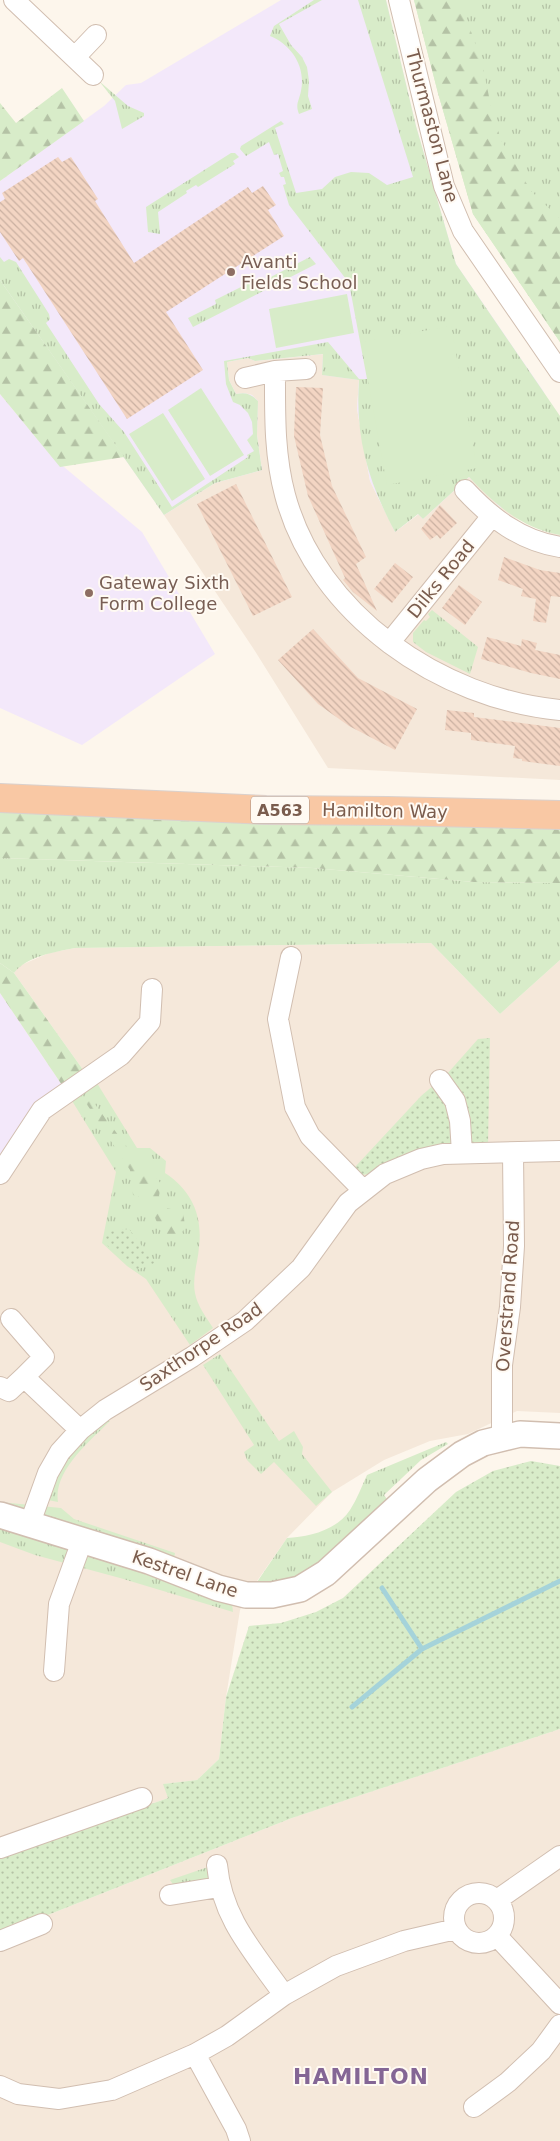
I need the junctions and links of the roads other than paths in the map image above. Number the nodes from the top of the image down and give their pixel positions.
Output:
1 (14, 0) edge
2 (399, 0) edge
3 (96, 35) dead end
4 (75, 58) junction
5 (93, 75) dead end
6 (306, 369) dead end
7 (275, 371) junction
8 (560, 372) edge
9 (245, 378) dead end
10 (465, 490) dead end
11 (492, 516) junction
12 (560, 547) edge
13 (390, 642) junction
14 (560, 710) edge
15 (0, 798) edge
16 (560, 815) edge
17 (291, 957) dead end
18 (152, 989) dead end
19 (440, 1080) dead end
20 (560, 1151) edge
21 (462, 1153) junction
22 (513, 1153) junction
23 (0, 1174) edge
24 (363, 1190) junction
25 (11, 1318) dead end
26 (24, 1377) junction
27 (0, 1387) edge
28 (80, 1430) junction
29 (560, 1436) edge
30 (502, 1439) junction
31 (0, 1515) edge
32 (30, 1523) junction
33 (82, 1541) junction
34 (54, 1671) dead end
35 (142, 1798) dead end
36 (0, 1848) edge
37 (560, 1856) edge
38 (218, 1865) dead end
39 (219, 1887) junction
40 (170, 1895) dead end
41 (498, 1900) junction
42 (42, 1924) dead end
43 (456, 1930) junction
44 (497, 1936) junction
45 (0, 1941) edge
46 (284, 1995) junction
47 (560, 2004) edge
48 (560, 2025) edge
49 (195, 2054) junction
50 (0, 2086) edge
51 (474, 2107) dead end
52 (240, 2141) edge

1 - 4 street
2 - 8 street, Thurmaston Lane
3 - 4 street
4 - 5 street
6 - 7 street
7 - 9 street
7 - 13 street
10 - 11 street
11 - 12 street
11 - 13 street, Dilks Road
13 - 14 street
15 - 16 highway, Hamilton Way / A563
17 - 24 street
18 - 23 street
19 - 21 street
20 - 22 street, Saxthorpe Road
21 - 22 street, Saxthorpe Road
21 - 24 street, Saxthorpe Road
22 - 30 street, Overstrand Road
24 - 28 street, Saxthorpe Road
25 - 26 street
26 - 27 street
26 - 28 street
28 - 32 street, Saxthorpe Road
29 - 30 street, Kestrel Lane
30 - 33 street, Kestrel Lane
31 - 32 street, Kestrel Lane
32 - 33 street, Kestrel Lane
33 - 34 street
35 - 36 street
37 - 41 street
38 - 39 street
39 - 40 street
39 - 46 street
41 - 43 street
41 - 44 street
42 - 45 street
43 - 44 street
43 - 46 street
44 - 47 street
46 - 49 street
48 - 51 street
49 - 50 street
49 - 52 street

